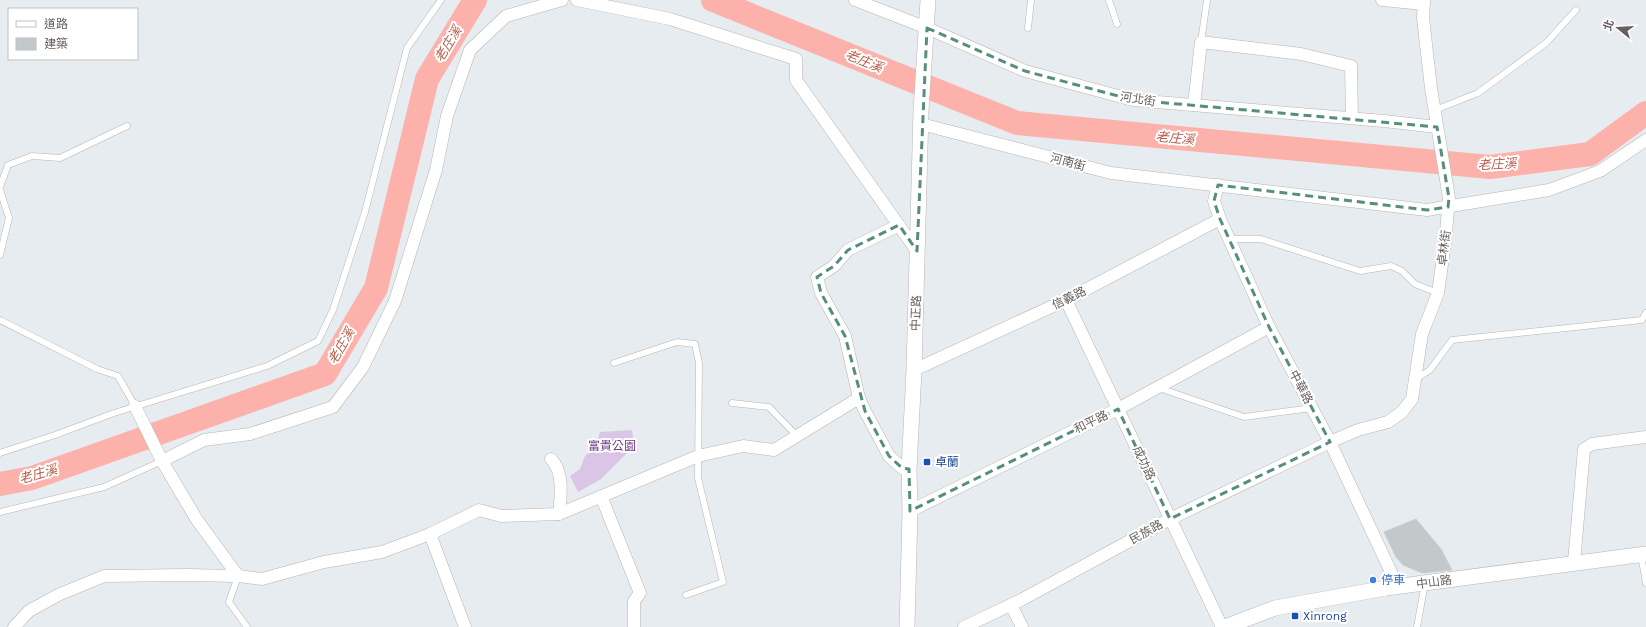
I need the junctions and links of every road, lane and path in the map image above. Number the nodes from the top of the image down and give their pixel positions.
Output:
1 (441, 0) edge
2 (562, 0) edge
3 (577, 0) edge
4 (855, 0) edge
5 (928, 0) edge
6 (1031, 0) edge
7 (1109, 0) edge
8 (1207, 0) edge
9 (1382, 0) edge
10 (1424, 2) edge
11 (1576, 10) dead end
12 (1117, 24) dead end
13 (927, 28) junction
14 (1028, 28) dead end
15 (1201, 42) junction
16 (1194, 106) junction
17 (1434, 110) junction
18 (921, 118) junction
19 (1352, 118) junction
20 (127, 126) dead end
21 (1437, 127) junction
22 (1646, 140) edge
23 (1218, 185) junction
24 (0, 187) edge
25 (0, 190) edge
26 (1448, 207) junction
27 (1220, 219) junction
28 (899, 225) junction
29 (1230, 239) junction
30 (917, 251) junction
31 (0, 255) edge
32 (1438, 293) junction
33 (1066, 300) junction
34 (1646, 313) edge
35 (0, 320) edge
36 (1269, 327) junction
37 (614, 363) dead end
38 (914, 370) junction
39 (1415, 381) junction
40 (1157, 387) junction
41 (859, 398) junction
42 (732, 403) dead end
43 (135, 406) junction
44 (1118, 408) junction
45 (1312, 408) junction
46 (796, 436) junction
47 (1646, 437) edge
48 (1330, 442) junction
49 (0, 453) edge
50 (698, 456) junction
51 (551, 459) dead end
52 (162, 461) junction
53 (909, 469) junction
54 (601, 496) junction
55 (910, 511) junction
56 (0, 512) edge
57 (559, 514) junction
58 (1170, 519) junction
59 (430, 534) junction
60 (1643, 554) edge
61 (1574, 563) junction
62 (238, 576) junction
63 (1426, 583) junction
64 (1646, 583) edge
65 (1398, 587) junction
66 (686, 595) dead end
67 (1010, 606) junction
68 (14, 627) edge
69 (247, 627) edge
70 (465, 627) edge
71 (634, 627) edge
72 (907, 627) edge
73 (964, 627) edge
74 (1022, 627) edge
75 (1224, 627) edge
76 (1417, 627) edge

1 - 43 lane
2 - 52 street
3 - 28 street
4 - 13 street, 河北街
5 - 13 street, 中正路
6 - 14 lane
7 - 12 lane
8 - 15 lane
9 - 10 street
10 - 17 street, 卓林街
11 - 17 lane
13 - 16 street, 河北街
13 - 18 street, 中正路
15 - 16 street
15 - 19 street
16 - 19 street, 河北街
17 - 21 street, 卓林街
18 - 23 street, 河南街
18 - 30 street, 中正路
19 - 21 street, 河北街
20 - 24 lane
21 - 26 street, 卓林街
22 - 26 street, 河南街
23 - 26 street, 河南街
23 - 27 street, 中華路
25 - 31 lane
26 - 32 street, 卓林街
27 - 29 street, 中華路
27 - 33 street, 信義路
28 - 30 street
28 - 41 street
29 - 32 lane
29 - 36 street, 中華路
30 - 38 street, 中正路
32 - 39 street, 卓林街
33 - 38 street, 信義路
33 - 44 street, 成功路
34 - 39 lane
35 - 43 lane
36 - 40 street, 和平路
36 - 45 street, 中華路
37 - 50 lane
38 - 53 street, 中正路
39 - 48 street, 卓林街
40 - 44 street, 和平路
40 - 45 lane
41 - 46 street
41 - 53 street
42 - 46 lane
43 - 49 lane
43 - 52 street
44 - 55 street, 和平路
44 - 58 street, 成功路
45 - 48 street, 中華路
46 - 50 street
47 - 61 street
48 - 58 street, 民族路
48 - 65 street, 中華路
50 - 54 street
50 - 66 lane
51 - 57 street
52 - 56 lane
52 - 62 street
53 - 55 street, 中正路
54 - 57 street
54 - 71 street
55 - 72 street, 中正路
57 - 59 street
58 - 67 street, 民族路
58 - 75 street, 成功路
59 - 62 street
59 - 70 street
60 - 61 street, 中山路
60 - 64 lane
61 - 63 street, 中山路
62 - 68 street
62 - 69 lane
63 - 65 street, 中山路
63 - 76 lane
65 - 75 street, 中山路
67 - 73 street, 民族路
67 - 74 street

